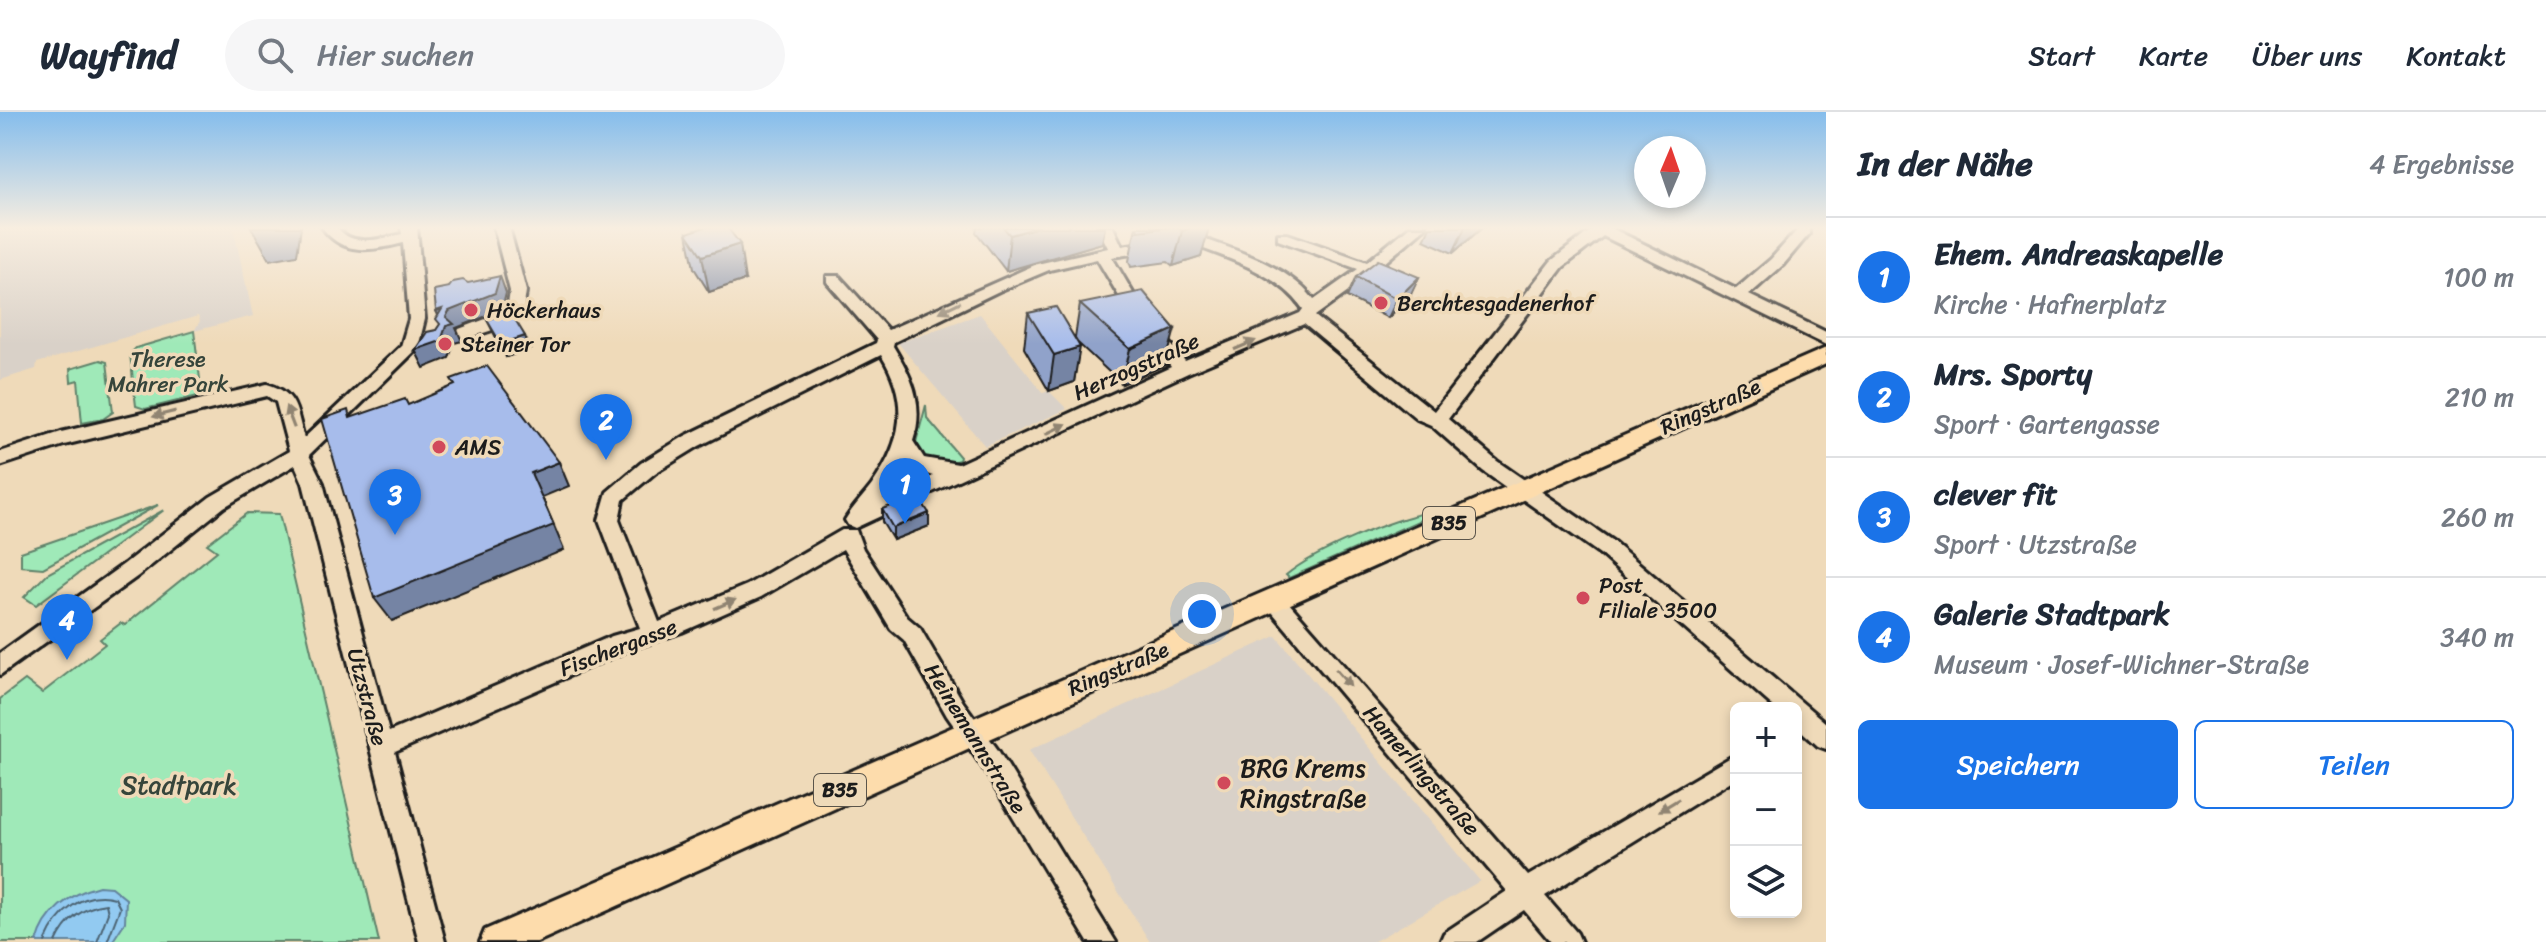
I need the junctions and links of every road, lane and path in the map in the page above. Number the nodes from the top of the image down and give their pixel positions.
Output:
1 (413, 266) edge
2 (511, 266) edge
3 (1051, 266) edge
4 (1114, 266) edge
5 (1250, 266) edge
6 (1363, 266) edge
7 (1372, 266) edge
8 (1556, 266) edge
9 (1675, 266) edge
10 (1773, 266) edge
11 (1369, 268) junction
12 (833, 279) dead end
13 (1738, 296) junction
14 (1309, 313) junction
15 (465, 333) dead end
16 (1826, 339) edge
17 (885, 342) junction
18 (1826, 355) edge
19 (1182, 369) junction
20 (1437, 420) junction
21 (904, 441) junction
22 (299, 454) junction
23 (0, 459) edge
24 (961, 471) junction
25 (1524, 489) junction
26 (852, 528) junction
27 (1283, 610) junction
28 (652, 632) junction
29 (0, 665) edge
30 (1803, 716) edge
31 (971, 732) junction
32 (1826, 738) edge
33 (381, 747) junction
34 (1730, 769) edge
35 (1527, 893) junction
36 (432, 942) edge
37 (497, 942) edge
38 (1103, 942) edge
39 (1453, 942) edge
40 (1568, 942) edge

1 - 22 street
2 - 15 street
3 -> 17 street
4 - 19 street
5 - 14 street
6 - 11 street
7 - 11 street, Herzogstraße
8 - 20 street
9 - 13 street
10 - 13 street
11 - 14 street, Herzogstraße
12 - 17 street
13 - 16 street
19 -> 14 street, Herzogstraße
14 - 20 street
17 - 21 street
17 - 28 street
18 - 25 main road, Ringstraße / B35
24 -> 19 street, Herzogstraße
20 - 25 street
21 - 24 street
21 - 26 street
22 -> 23 street, Utzstraße
22 - 29 street
22 - 33 street, Utzstraße
24 - 26 street, Herzogstraße
25 - 27 main road, Ringstraße / B35
25 - 30 street
28 -> 26 street, Fischergasse
26 - 31 street, Heinemannstraße
27 - 31 main road, Ringstraße / B35
27 -> 35 street, Hamerlingstraße
28 - 33 street, Fischergasse
30 - 32 street
31 - 37 main road, Ringstraße / B35
31 - 38 street, Heinemannstraße
33 - 36 street, Utzstraße
34 -> 35 street
35 - 39 street
35 - 40 street, Hamerlingstraße

